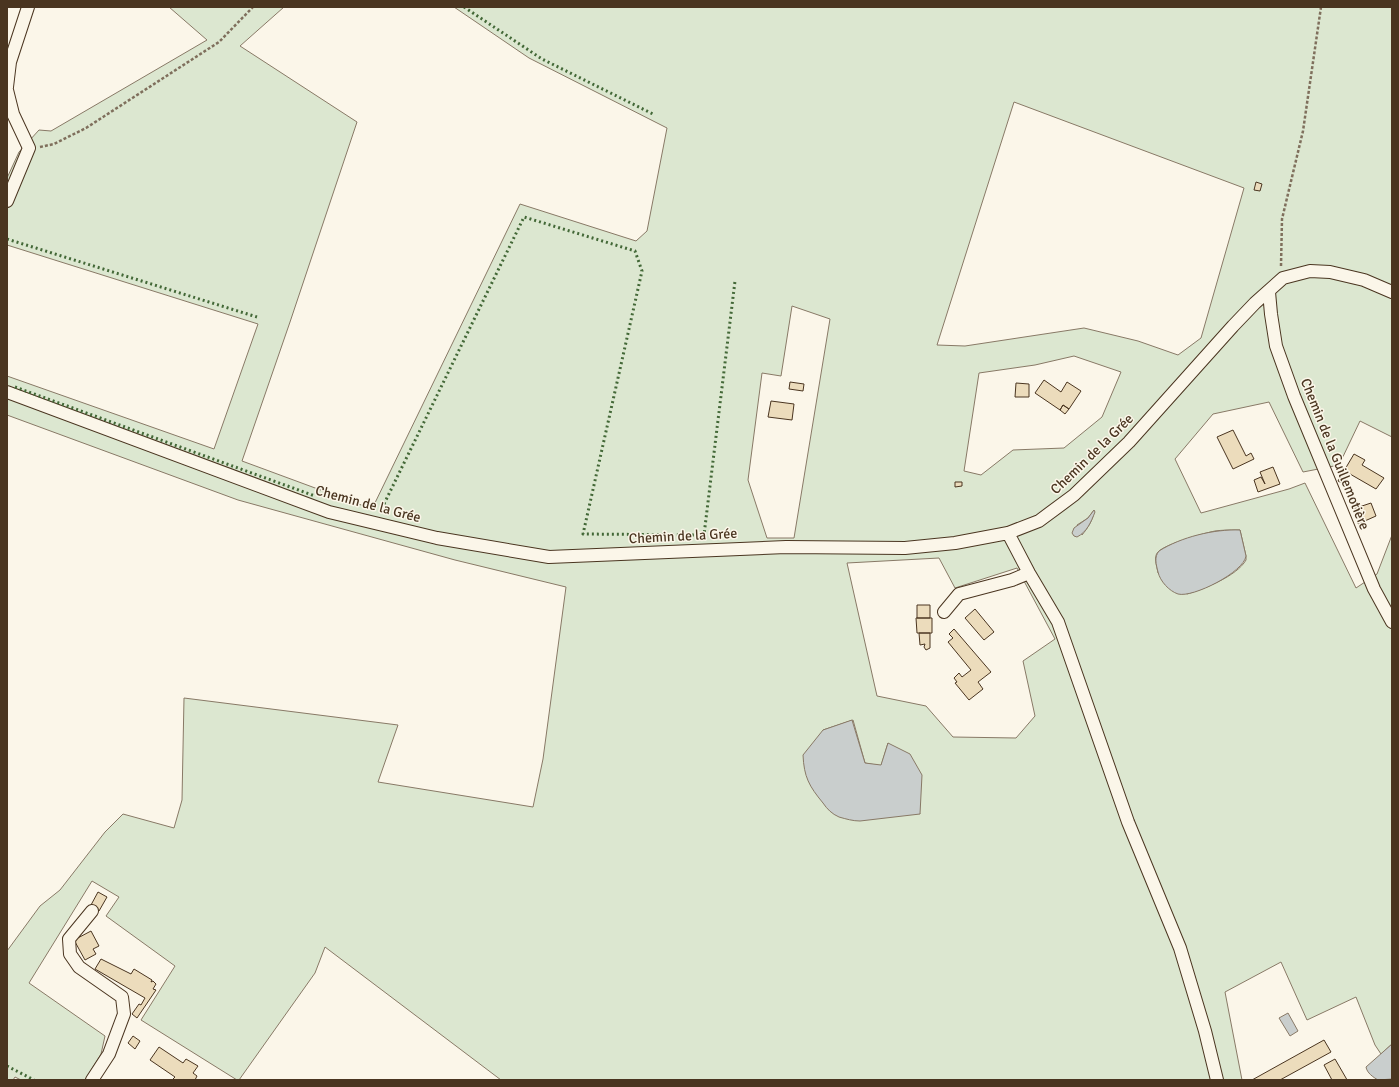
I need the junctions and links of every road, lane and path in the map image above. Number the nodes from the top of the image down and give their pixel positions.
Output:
1 (28, 7) edge
2 (253, 7) edge
3 (1321, 7) edge
4 (7, 87) edge
5 (7, 90) edge
6 (29, 148) junction
7 (7, 201) edge
8 (1282, 278) junction
9 (1269, 292) junction
10 (1392, 292) edge
11 (7, 392) edge
12 (1008, 533) junction
13 (1029, 573) junction
14 (944, 612) dead end
15 (1392, 622) edge
16 (92, 911) dead end
17 (92, 1080) edge
18 (1218, 1080) edge

1 - 4 street
2 - 6 path
3 - 8 path
5 - 6 street
6 - 7 street
8 - 9 street, Chemin de la Grée
8 - 10 street
9 - 12 street, Chemin de la Grée
9 - 15 street, Chemin de la Guillemotière
11 - 12 street, Chemin de la Grée
12 - 13 street
13 - 14 street
13 - 18 street
16 - 17 street

